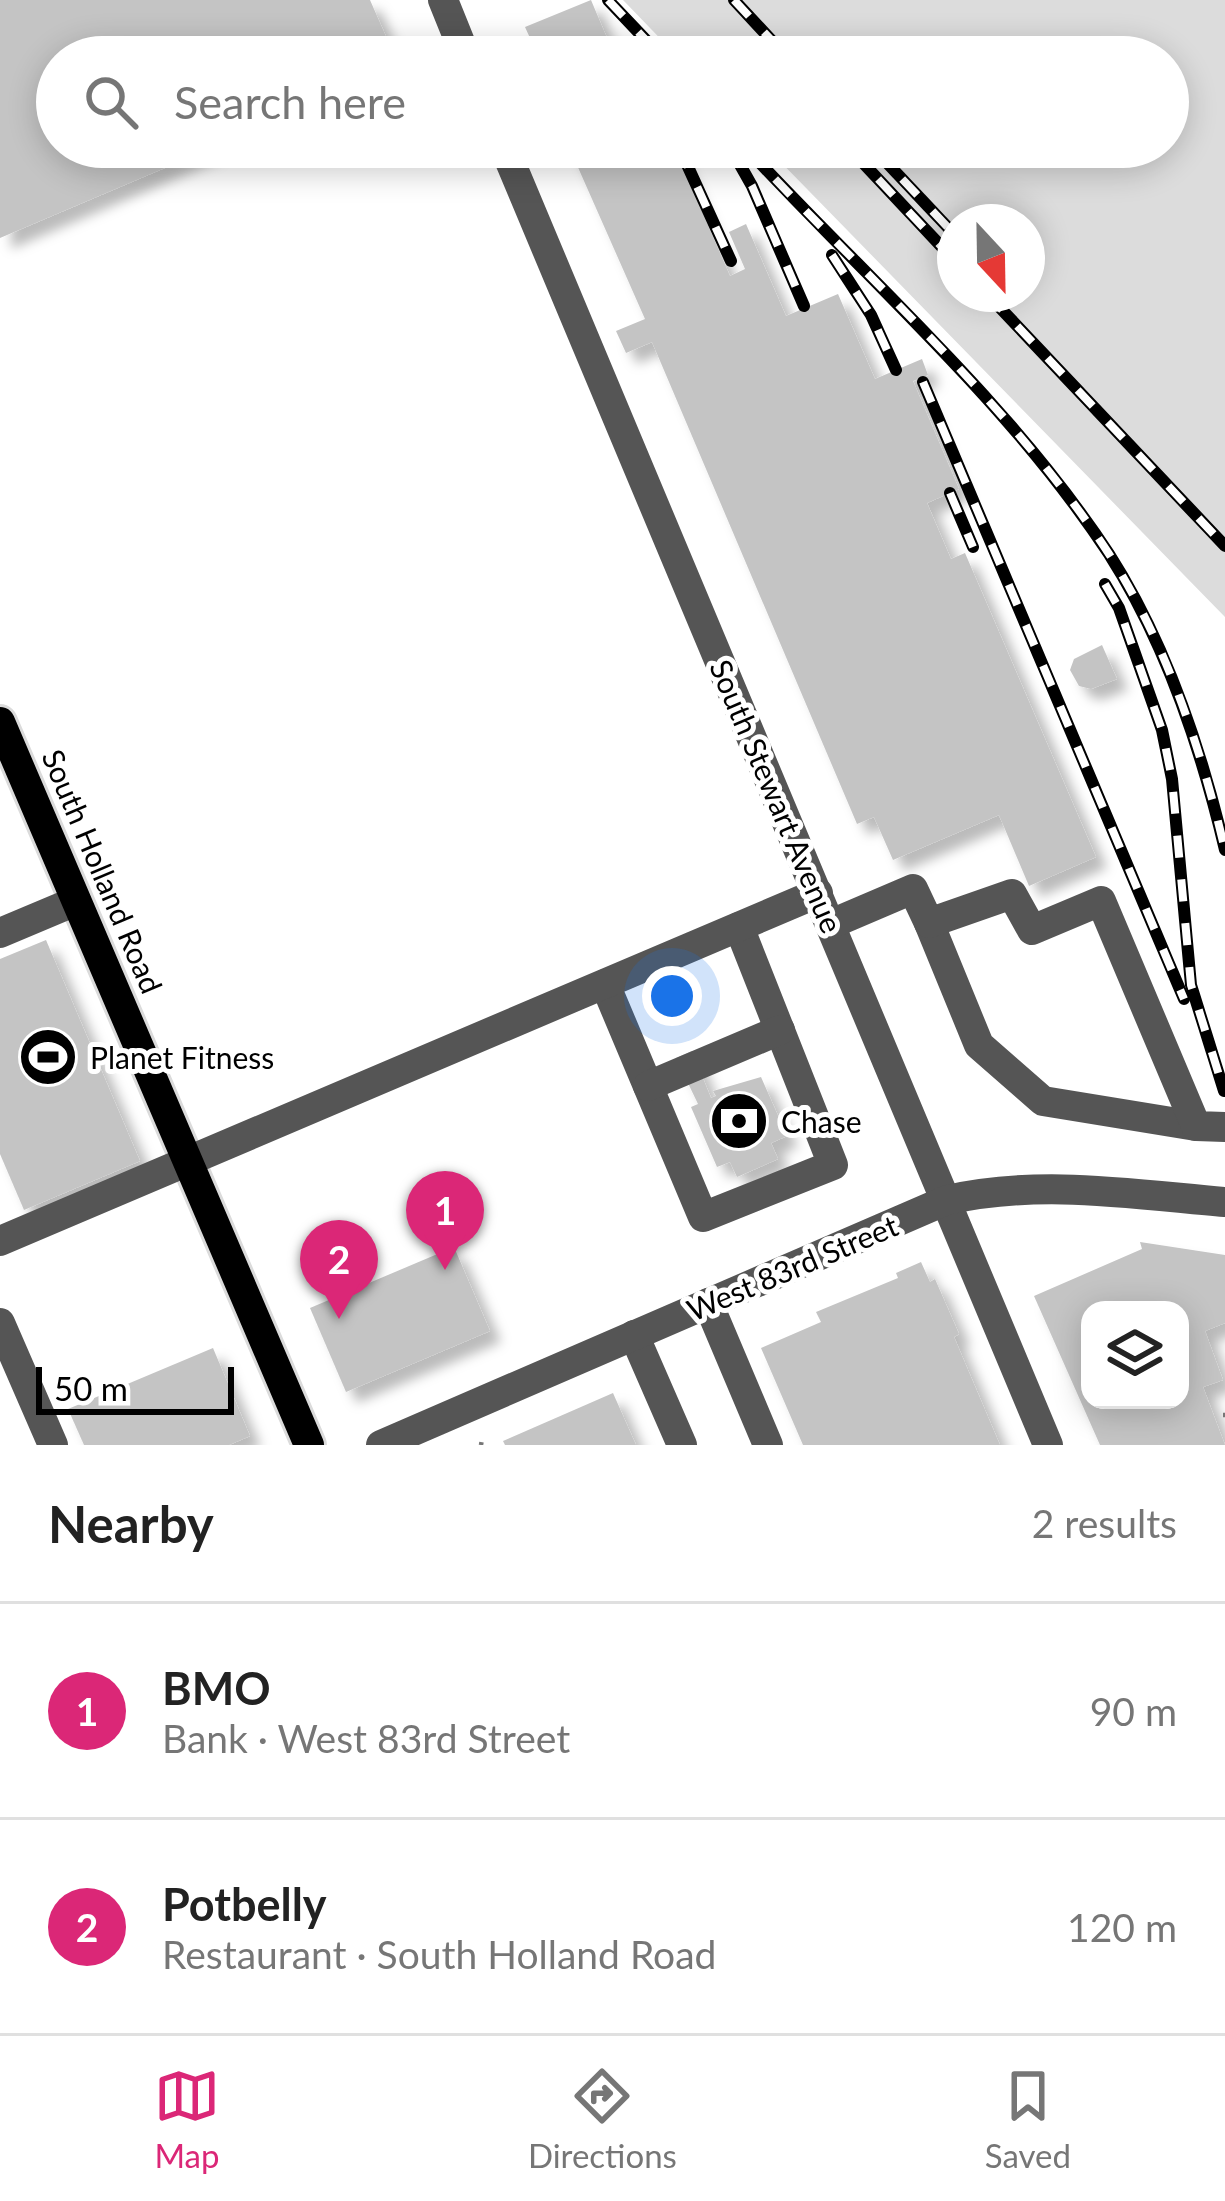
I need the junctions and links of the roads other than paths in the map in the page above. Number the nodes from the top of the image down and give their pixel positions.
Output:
1 (442, 0) edge
2 (457, 36) edge
3 (513, 168) edge
4 (0, 722) edge
5 (818, 893) junction
6 (76, 901) junction
7 (929, 923) junction
8 (831, 924) junction
9 (739, 927) junction
10 (0, 933) edge
11 (605, 984) junction
12 (780, 1030) junction
13 (648, 1086) junction
14 (1210, 1126) edge
15 (187, 1160) junction
16 (947, 1200) junction
17 (1225, 1202) edge
18 (0, 1241) edge
19 (708, 1304) junction
20 (0, 1323) edge
21 (634, 1335) junction
22 (53, 1445) edge
23 (309, 1445) edge
24 (381, 1445) edge
25 (682, 1445) edge
26 (768, 1445) edge
27 (1048, 1445) edge

1 - 2 street
3 - 5 street, South Stewart Avenue
4 - 6 main road, South Holland Road
5 - 8 street, South Stewart Avenue
5 - 9 street
6 - 10 street
6 - 15 main road, South Holland Road
7 - 8 street
7 - 14 street
7 - 14 street
8 - 16 street, South Stewart Avenue
9 - 11 street
9 - 12 street
11 - 13 street
11 - 15 street
12 - 13 street
12 - 13 street
15 - 18 street
15 - 23 main road, South Holland Road
16 - 17 street, West 83rd Street
16 - 19 street, West 83rd Street
16 - 27 street, South Stewart Avenue
19 - 21 street, West 83rd Street
19 - 26 street
20 - 22 street
21 - 24 street, West 83rd Street
21 - 25 street

